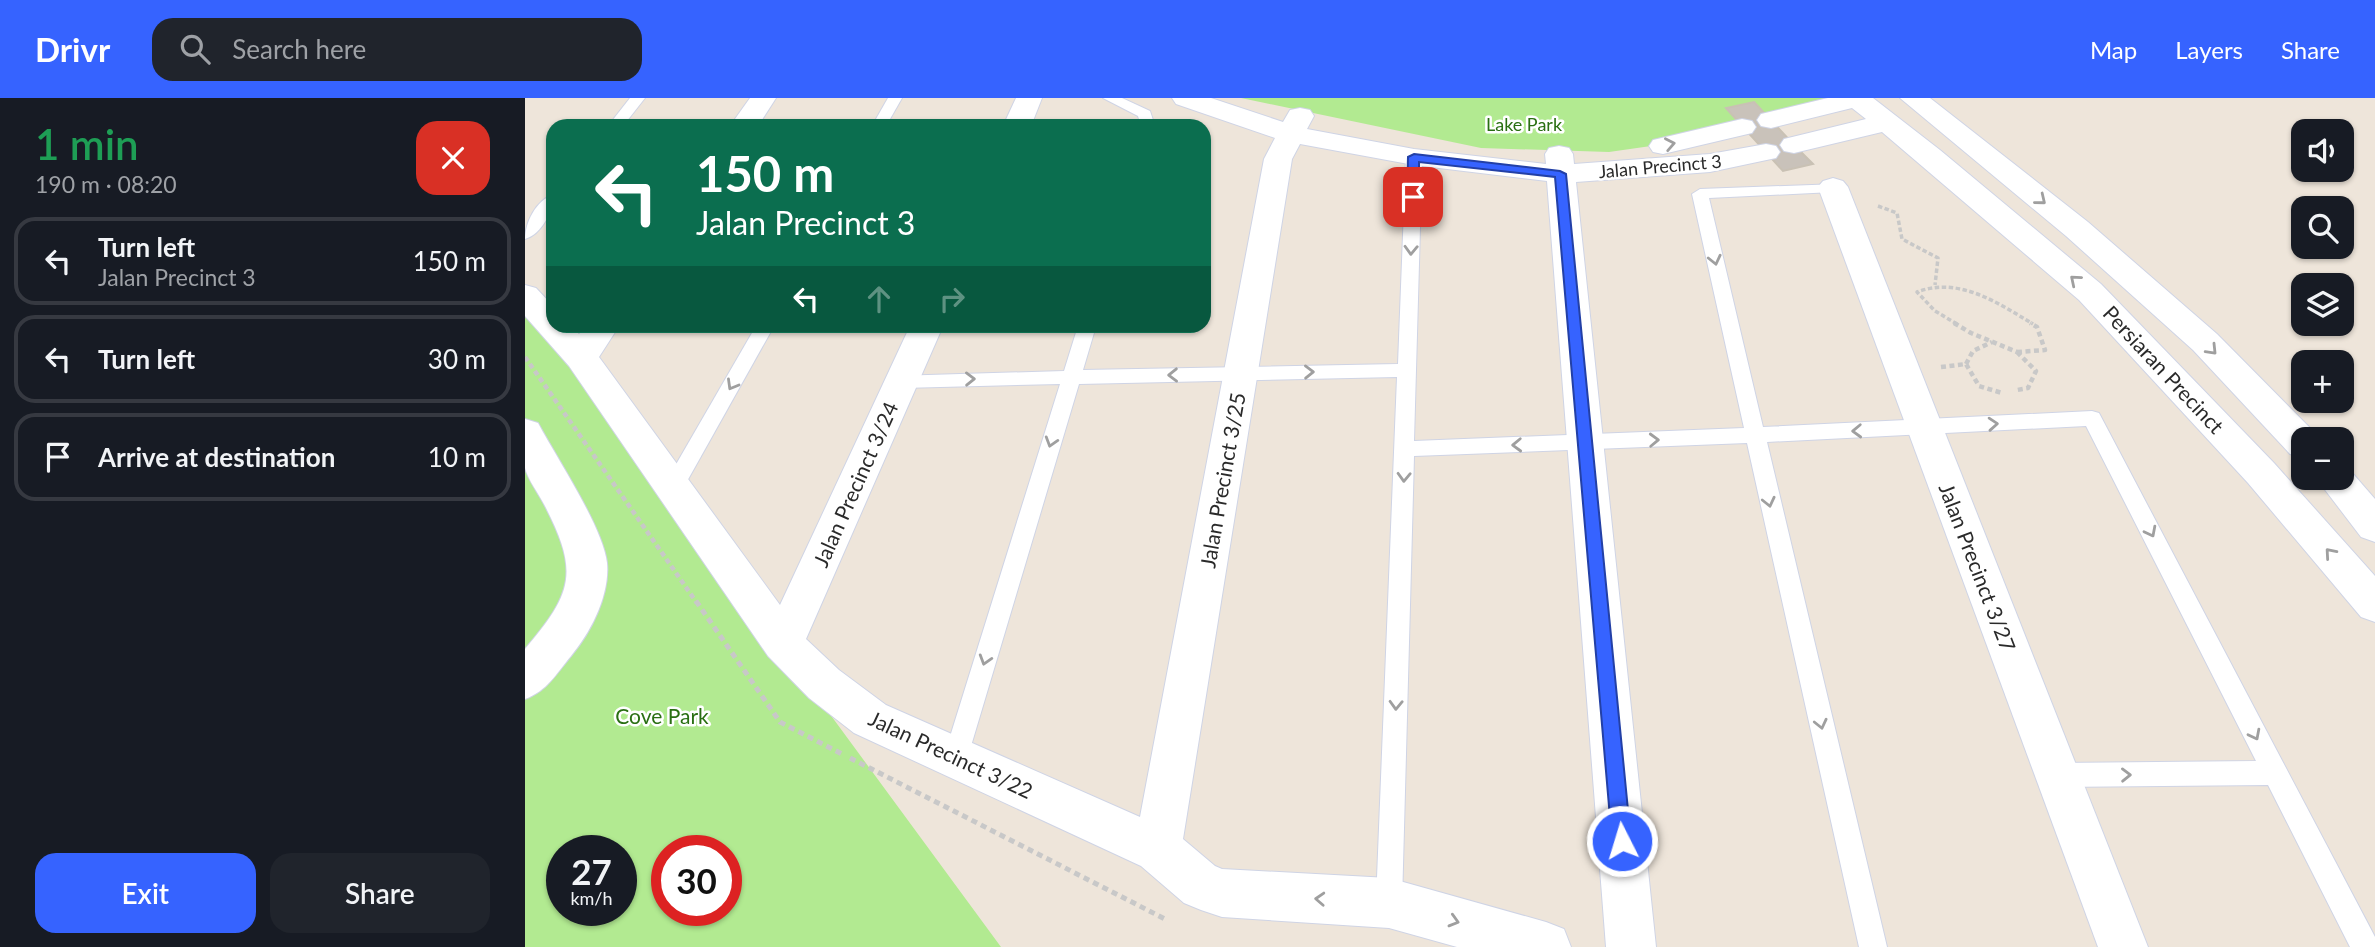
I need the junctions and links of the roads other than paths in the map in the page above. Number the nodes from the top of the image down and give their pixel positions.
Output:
1 (638, 98) edge
2 (763, 98) edge
3 (895, 98) edge
4 (1029, 98) edge
5 (1110, 98) edge
6 (1185, 98) edge
7 (1240, 98) edge
8 (1857, 99) edge
9 (1917, 101) edge
10 (621, 119) edge
11 (749, 119) edge
12 (883, 119) edge
13 (1020, 119) edge
14 (1146, 119) edge
15 (1888, 122) junction
16 (1295, 125) junction
17 (1742, 127) dead end
18 (1712, 135) junction
19 (1766, 152) dead end
20 (1414, 157) junction
21 (1737, 159) junction
22 (1560, 164) junction
23 (1833, 187) joint
24 (546, 208) edge
25 (525, 234) edge
26 (525, 296) edge
27 (546, 310) edge
28 (761, 333) edge
29 (923, 333) edge
30 (1085, 333) edge
31 (591, 341) edge
32 (1408, 370) junction
33 (1241, 373) junction
34 (1071, 377) junction
35 (902, 381) junction
36 (1925, 428) junction
37 (2291, 432) edge
38 (525, 433) edge
39 (1754, 436) junction
40 (1586, 443) junction
41 (1405, 449) junction
42 (674, 486) junction
43 (2345, 490) edge
44 (2375, 526) edge
45 (2375, 605) edge
46 (783, 643) junction
47 (525, 680) edge
48 (956, 756) junction
49 (2275, 773) junction
50 (2057, 775) junction
51 (1158, 849) junction
52 (1389, 903) junction
53 (1546, 947) edge
54 (1631, 947) edge
55 (1873, 947) edge
56 (2123, 947) edge
57 (2365, 947) edge

1 - 10 lane
2 - 11 street
3 - 12 lane
4 - 13 street
5 - 14 lane
6 - 16 street, Jalan Precinct 3
7 - 16 street, Jalan Precinct 3
8 - 15 street, Persiaran Precinct
8 - 15 street
9 -> 37 street, Persiaran Precinct
45 -> 15 street, Persiaran Precinct
16 - 20 street, Jalan Precinct 3
16 - 22 street, Jalan Precinct 3
16 - 33 street, Jalan Precinct 3/25
17 - 18 street, Jalan Precinct 3
18 - 21 street
22 -> 18 street, Jalan Precinct 3
19 - 21 street, Jalan Precinct 3
20 - 22 street, Jalan Precinct 3
20 -> 32 lane
21 - 22 street, Jalan Precinct 3
22 - 40 street
23 - 36 street, Jalan Precinct 3/27
23 -> 39 lane
24 - 25 lane
26 - 27 street, Jalan Precinct 3/22
28 -> 42 lane
29 - 35 street, Jalan Precinct 3/24
30 - 34 lane
31 - 42 street, Jalan Precinct 3/22
33 -> 32 lane
32 - 41 lane
33 -> 34 lane
33 - 51 street, Jalan Precinct 3/25
35 -> 34 lane
34 -> 48 lane
35 - 46 street, Jalan Precinct 3/24
36 -> 39 lane
36 -> 49 lane
36 - 50 street, Jalan Precinct 3/27
38 - 47 street
40 -> 39 lane
39 -> 55 lane
40 -> 41 lane
40 - 54 street
41 -> 52 lane
42 - 46 street, Jalan Precinct 3/22
43 - 44 street
46 - 48 street, Jalan Precinct 3/22
48 - 51 street, Jalan Precinct 3/22
50 -> 49 lane
49 - 57 lane
50 - 56 street, Jalan Precinct 3/27
52 -> 51 street, Jalan Precinct 3/22
52 -> 53 street, Jalan Precinct 3/22

